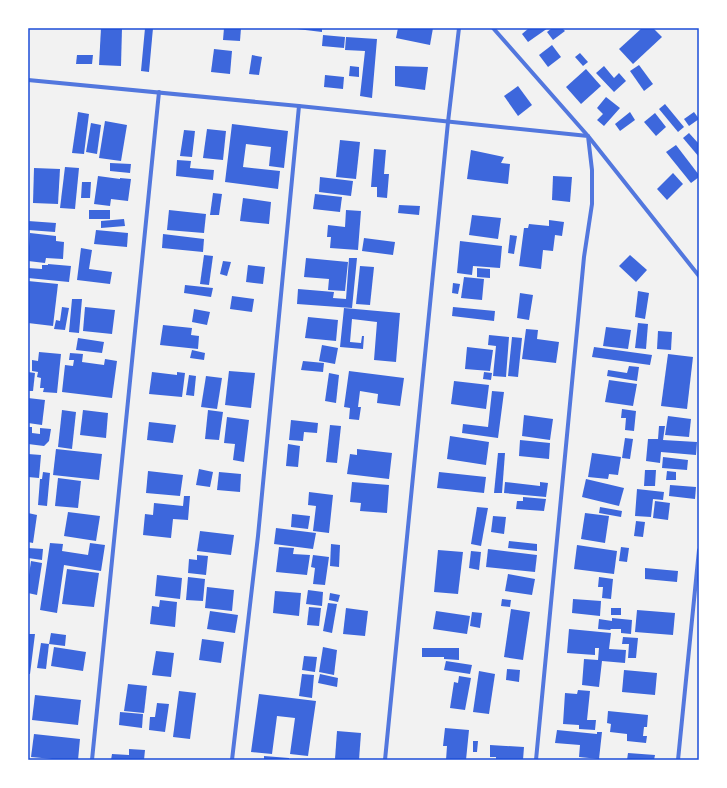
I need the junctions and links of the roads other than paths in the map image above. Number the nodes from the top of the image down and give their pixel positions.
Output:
1 (459, 28) edge
2 (493, 28) edge
3 (28, 80) edge
4 (159, 92) junction
5 (299, 106) junction
6 (448, 122) junction
7 (588, 136) junction
8 (699, 276) edge
9 (699, 550) edge
10 (92, 760) edge
11 (232, 760) edge
12 (384, 760) edge
13 (536, 760) edge
14 (678, 760) edge

1 - 6 street
2 - 7 street
3 - 4 street
4 - 5 street
4 - 10 street
5 - 6 street
5 - 11 street
6 - 7 street
6 - 12 street
7 - 8 street
7 - 13 street
9 - 14 street

